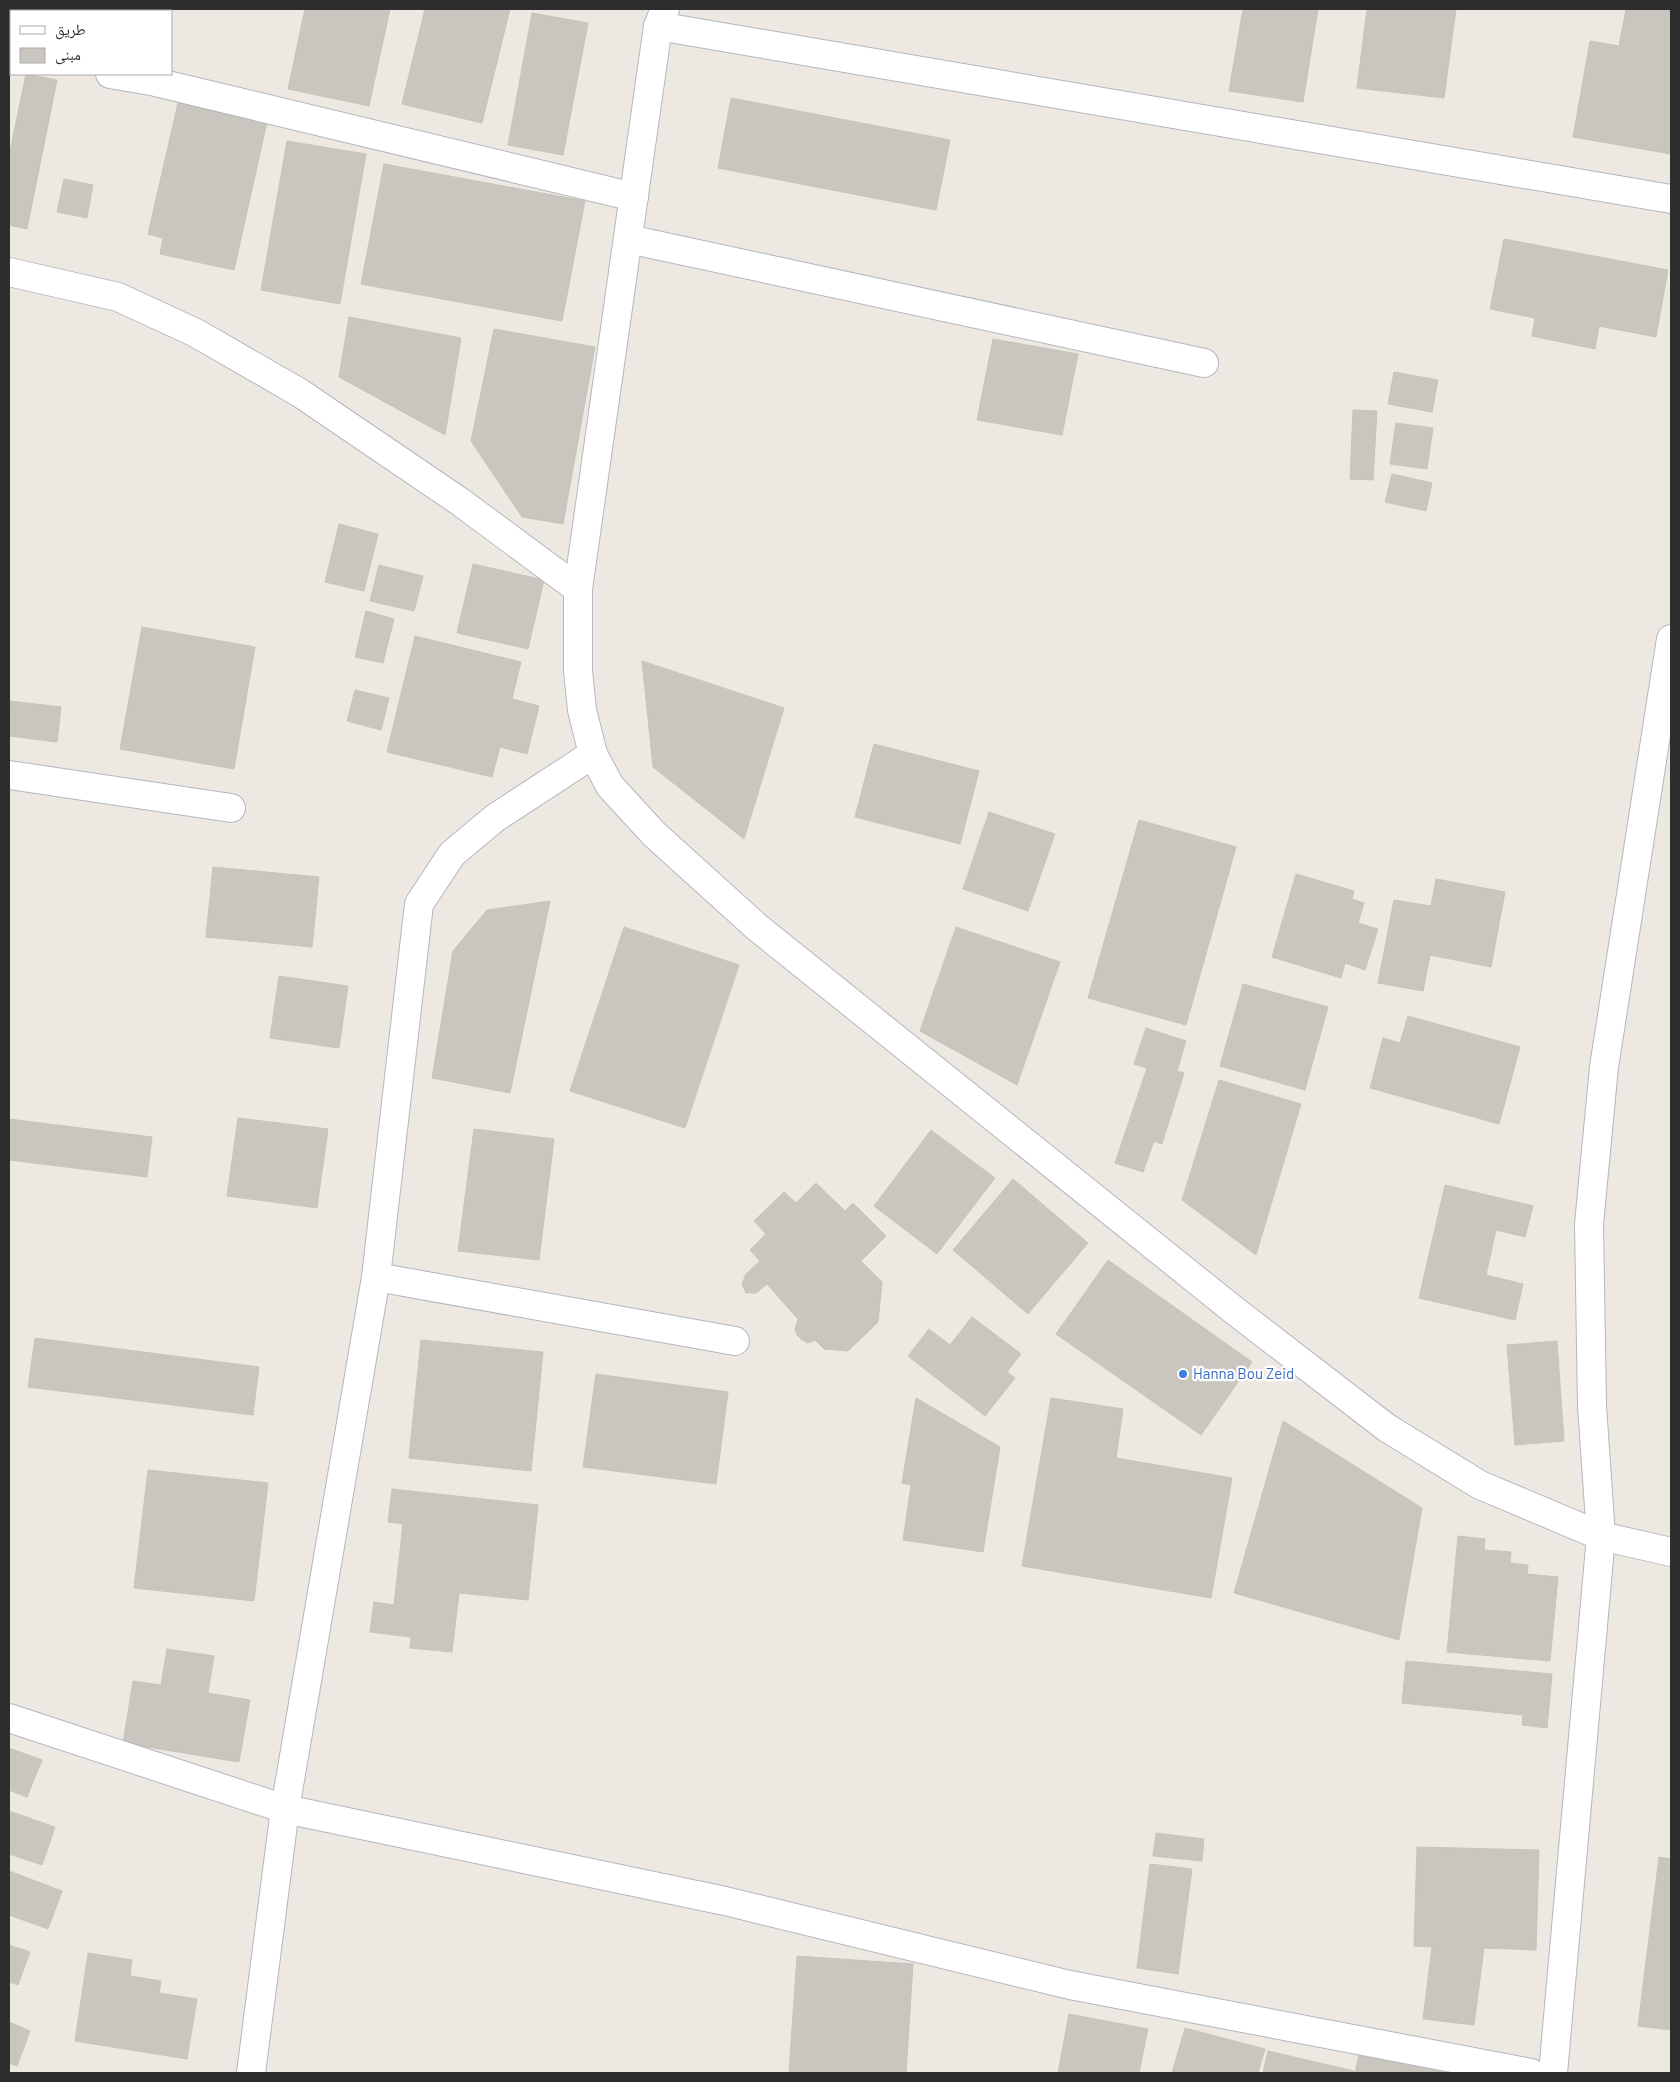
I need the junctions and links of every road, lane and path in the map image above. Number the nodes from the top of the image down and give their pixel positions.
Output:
1 (661, 17) edge
2 (115, 75) edge
3 (634, 197) junction
4 (1671, 199) edge
5 (628, 239) junction
6 (9, 272) edge
7 (1204, 363) dead end
8 (578, 589) junction
9 (1671, 639) edge
10 (593, 754) junction
11 (9, 775) edge
12 (231, 808) dead end
13 (376, 1277) junction
14 (735, 1341) dead end
15 (1601, 1536) junction
16 (1671, 1552) edge
17 (9, 1718) edge
18 (285, 1809) junction
19 (251, 2073) edge
20 (1531, 2073) edge
21 (1553, 2073) edge

1 - 3 street
1 - 4 street
2 - 3 street
3 - 5 street
5 - 7 street
5 - 8 street
6 - 8 street
8 - 10 street
9 - 15 street
10 - 13 street
10 - 15 street
11 - 12 street
13 - 14 street
13 - 18 street
15 - 16 street
15 - 21 street
17 - 18 street
18 - 19 street
18 - 20 street

